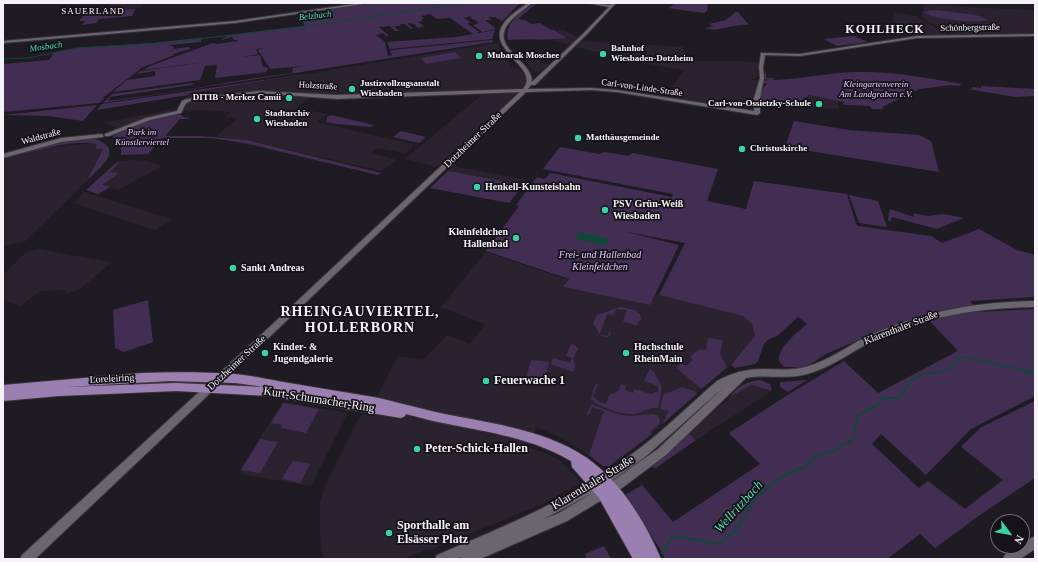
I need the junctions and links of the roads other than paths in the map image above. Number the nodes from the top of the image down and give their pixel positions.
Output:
1 (368, 3) edge
2 (530, 3) edge
3 (533, 3) edge
4 (591, 3) edge
5 (613, 4) edge
6 (1035, 34) edge
7 (3, 42) edge
8 (547, 71) junction
9 (533, 74) junction
10 (532, 85) junction
11 (525, 90) junction
12 (538, 90) junction
13 (757, 113) joint
14 (100, 137) joint
15 (3, 156) edge
16 (1035, 304) edge
17 (221, 377) junction
18 (209, 388) junction
19 (3, 389) edge
20 (3, 397) edge
21 (429, 416) junction
22 (604, 487) junction
23 (1035, 542) edge
24 (26, 559) edge
25 (441, 559) edge
26 (466, 559) edge
27 (641, 559) edge
28 (654, 559) edge
29 (1009, 559) edge

1 - 7 street
2 - 9 street
3 - 9 street
4 - 5 street
5 - 8 street, Dotzheimer Straße
6 - 13 street, Schönbergstraße
8 - 9 street
8 - 10 street, Dotzheimer Straße
9 - 10 street
9 - 11 street
10 - 11 street, Dotzheimer Straße
10 - 12 street
11 - 12 street, Carl-von-Linde-Straße
11 - 14 street, Holzstraße
11 - 17 street, Dotzheimer Straße
12 - 13 street, Carl-von-Linde-Straße
14 - 15 street, Waldstraße
16 - 22 street, Klarenthaler Straße
17 - 18 street, Dotzheimer Straße
17 - 19 main road, Loreleiring
17 - 21 main road, Kurt-Schumacher-Ring
18 - 20 main road, Loreleiring
18 - 21 main road, Kurt-Schumacher-Ring
18 - 24 street, Dotzheimer Straße
21 - 22 main road, Kurt-Schumacher-Ring
22 - 25 street, Klarenthaler Straße
22 - 26 street, Klarenthaler Straße
22 - 27 main road, Kurt-Schumacher-Ring
22 - 28 main road, Kurt-Schumacher-Ring
23 - 29 street

